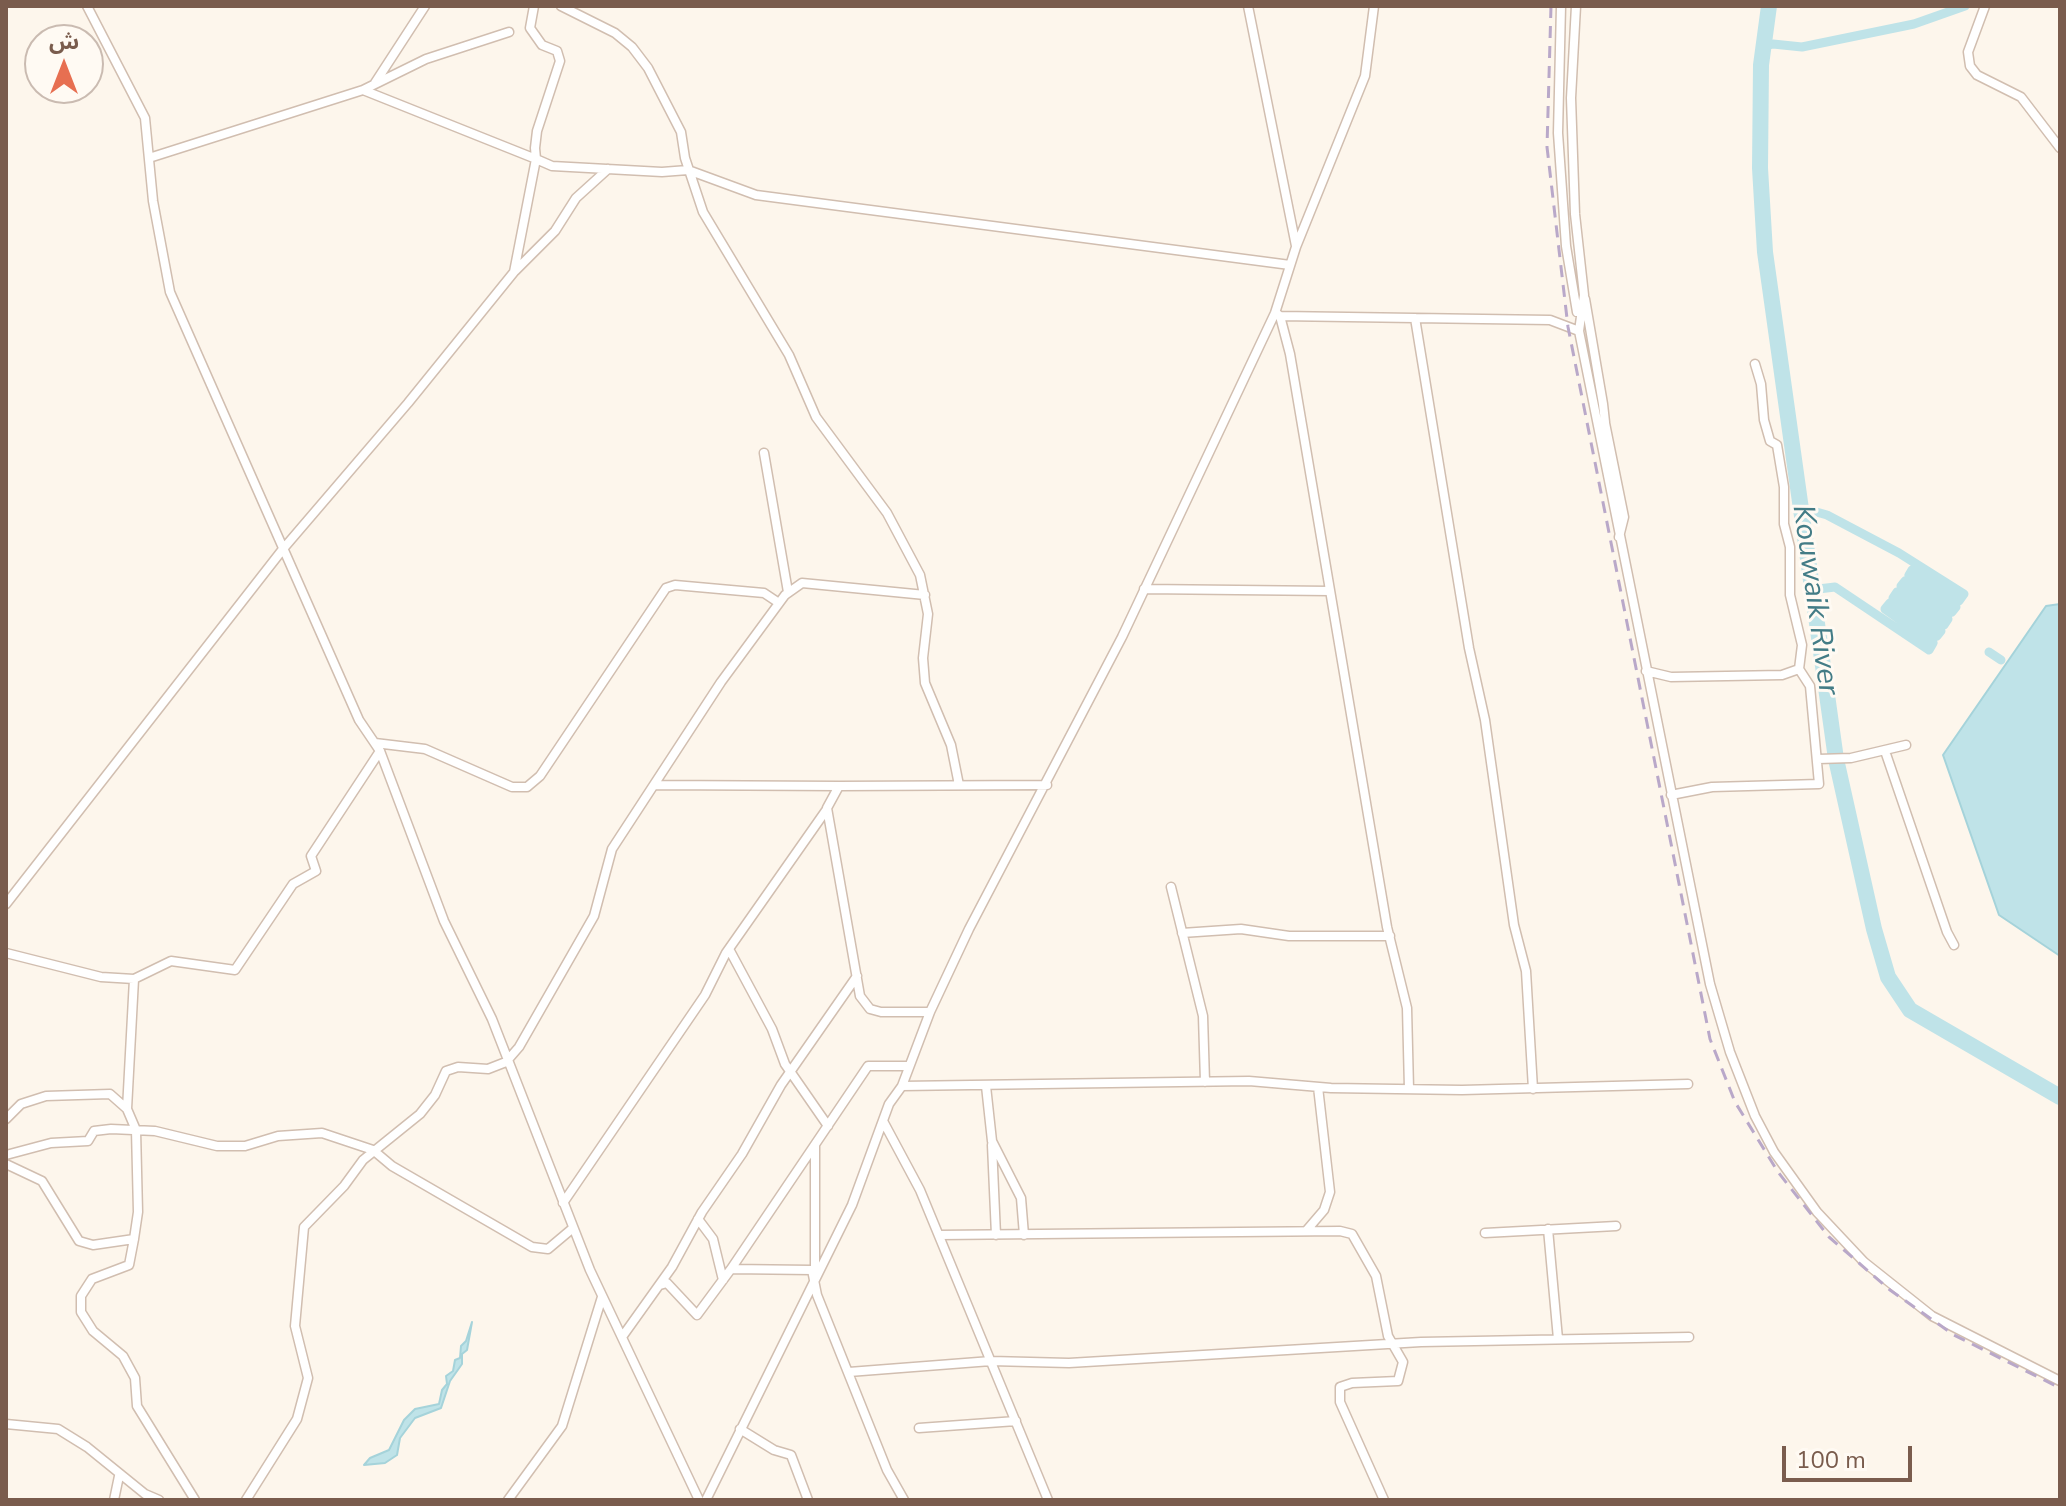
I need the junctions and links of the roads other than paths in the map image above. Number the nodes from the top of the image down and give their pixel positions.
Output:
1 (87, 6) edge
2 (425, 6) edge
3 (534, 6) edge
4 (561, 6) edge
5 (1248, 6) edge
6 (1374, 6) edge
7 (1561, 6) edge
8 (1576, 6) edge
9 (1985, 6) edge
10 (509, 32) dead end
11 (374, 84) junction
12 (363, 90) junction
13 (2060, 148) edge
14 (149, 158) junction
15 (536, 159) junction
16 (608, 169) junction
17 (688, 170) junction
18 (1310, 215) junction
19 (1288, 216) junction
20 (1296, 247) junction
21 (1290, 265) junction
22 (514, 272) junction
23 (1584, 295) junction
24 (1278, 314) junction
25 (1578, 317) junction
26 (1415, 318) junction
27 (1579, 331) junction
28 (1755, 364) dead end
29 (1605, 422) junction
30 (1599, 436) junction
31 (764, 453) dead end
32 (1619, 537) junction
33 (283, 549) junction
34 (1144, 589) junction
35 (1330, 591) junction
36 (788, 592) junction
37 (925, 595) junction
38 (779, 603) junction
39 (1799, 669) junction
40 (1646, 671) junction
41 (1906, 745) dead end
42 (378, 747) junction
43 (1885, 751) junction
44 (1818, 759) junction
45 (654, 785) junction
46 (959, 785) junction
47 (1047, 785) junction
48 (839, 786) junction
49 (1671, 795) junction
50 (827, 808) junction
51 (1171, 887) dead end
52 (6, 904) edge
53 (1182, 933) junction
54 (1390, 936) junction
55 (1954, 945) dead end
56 (729, 949) junction
57 (6, 953) edge
58 (857, 975) junction
59 (134, 979) junction
60 (930, 1012) junction
61 (506, 1062) junction
62 (907, 1066) junction
63 (790, 1072) junction
64 (1205, 1082) junction
65 (1688, 1084) dead end
66 (902, 1086) junction
67 (986, 1086) junction
68 (1318, 1087) junction
69 (1409, 1089) junction
70 (1533, 1089) junction
71 (127, 1109) junction
72 (6, 1119) edge
73 (883, 1121) junction
74 (828, 1126) junction
75 (136, 1130) junction
76 (992, 1141) junction
77 (815, 1145) junction
78 (373, 1150) junction
79 (6, 1155) edge
80 (6, 1164) edge
81 (563, 1203) junction
82 (698, 1219) junction
83 (1616, 1226) dead end
84 (573, 1228) junction
85 (1548, 1229) junction
86 (1306, 1231) junction
87 (1485, 1233) dead end
88 (939, 1235) junction
89 (996, 1235) junction
90 (1024, 1235) junction
91 (134, 1239) junction
92 (731, 1269) junction
93 (815, 1274) junction
94 (723, 1280) junction
95 (660, 1285) junction
96 (603, 1296) junction
97 (622, 1337) junction
98 (1689, 1337) dead end
99 (1558, 1339) junction
100 (1392, 1345) junction
101 (991, 1361) junction
102 (849, 1372) junction
103 (2060, 1381) edge
104 (1016, 1421) junction
105 (6, 1424) edge
106 (919, 1428) dead end
107 (740, 1429) junction
108 (119, 1476) junction
109 (114, 1500) edge
110 (159, 1500) edge
111 (195, 1500) edge
112 (246, 1500) edge
113 (508, 1500) edge
114 (699, 1500) edge
115 (706, 1500) edge
116 (808, 1500) edge
117 (904, 1500) edge
118 (1048, 1500) edge
119 (1384, 1500) edge

1 - 14 street
2 - 11 street
3 - 15 street
4 - 17 street
5 - 19 street
6 - 18 street
7 - 25 street
8 - 23 street
9 - 13 street
10 - 11 street
11 - 12 street
12 - 14 street
12 - 15 street
14 - 33 street
15 - 16 street
15 - 22 street
16 - 17 street
16 - 22 street
17 - 21 street
17 - 37 street
18 - 19 street
18 - 20 street
19 - 20 street
20 - 21 street
21 - 24 street
22 - 33 street
23 - 25 street
23 - 29 street
24 - 26 street
24 - 34 street
24 - 35 street
25 - 27 street
26 - 27 street
26 - 70 street
27 - 30 street
28 - 39 street
29 - 30 street
29 - 32 street
30 - 32 street
31 - 36 street
32 - 40 street
33 - 42 street
33 - 52 street
34 - 35 street
34 - 47 street
35 - 54 street
36 - 37 street
36 - 38 street
37 - 46 street
38 - 42 street
38 - 45 street
39 - 40 street
39 - 44 street
40 - 49 street
41 - 43 street
42 - 59 street
42 - 61 street
43 - 44 street
43 - 55 street
44 - 49 street
45 - 48 street
45 - 61 street
46 - 47 street
46 - 48 street
47 - 60 street
48 - 50 street
49 - 103 street
50 - 56 street
50 - 58 street
51 - 53 street
53 - 54 street
53 - 64 street
54 - 69 street
56 - 63 street
56 - 81 street
57 - 59 street
58 - 60 street
58 - 63 street
59 - 71 street
60 - 62 street
61 - 78 street
61 - 81 street
62 - 66 street
62 - 74 street
63 - 74 street
63 - 82 street
64 - 67 street
64 - 68 street
65 - 70 street
66 - 67 street
66 - 73 street
67 - 76 street
68 - 69 street
68 - 86 street
69 - 70 street
71 - 72 street
71 - 75 street
73 - 88 street
73 - 93 street
74 - 77 street
75 - 78 street
75 - 79 street
75 - 91 street
76 - 89 street
76 - 90 street
77 - 92 street
77 - 93 street
78 - 84 street
78 - 112 street
80 - 91 street
81 - 84 street
82 - 94 street
82 - 95 street
83 - 85 street
84 - 96 street
85 - 87 street
85 - 99 street
86 - 90 street
86 - 100 street
88 - 89 street
88 - 101 street
89 - 90 street
91 - 111 street
92 - 93 street
92 - 94 street
93 - 102 street
93 - 107 street
94 - 95 street
95 - 97 street
96 - 97 street
96 - 113 street
97 - 114 street
98 - 99 street
99 - 100 street
100 - 101 street
100 - 119 street
101 - 102 street
101 - 104 street
102 - 117 street
104 - 106 street
104 - 118 street
105 - 108 street
107 - 115 street
107 - 116 street
108 - 109 street
108 - 110 street

